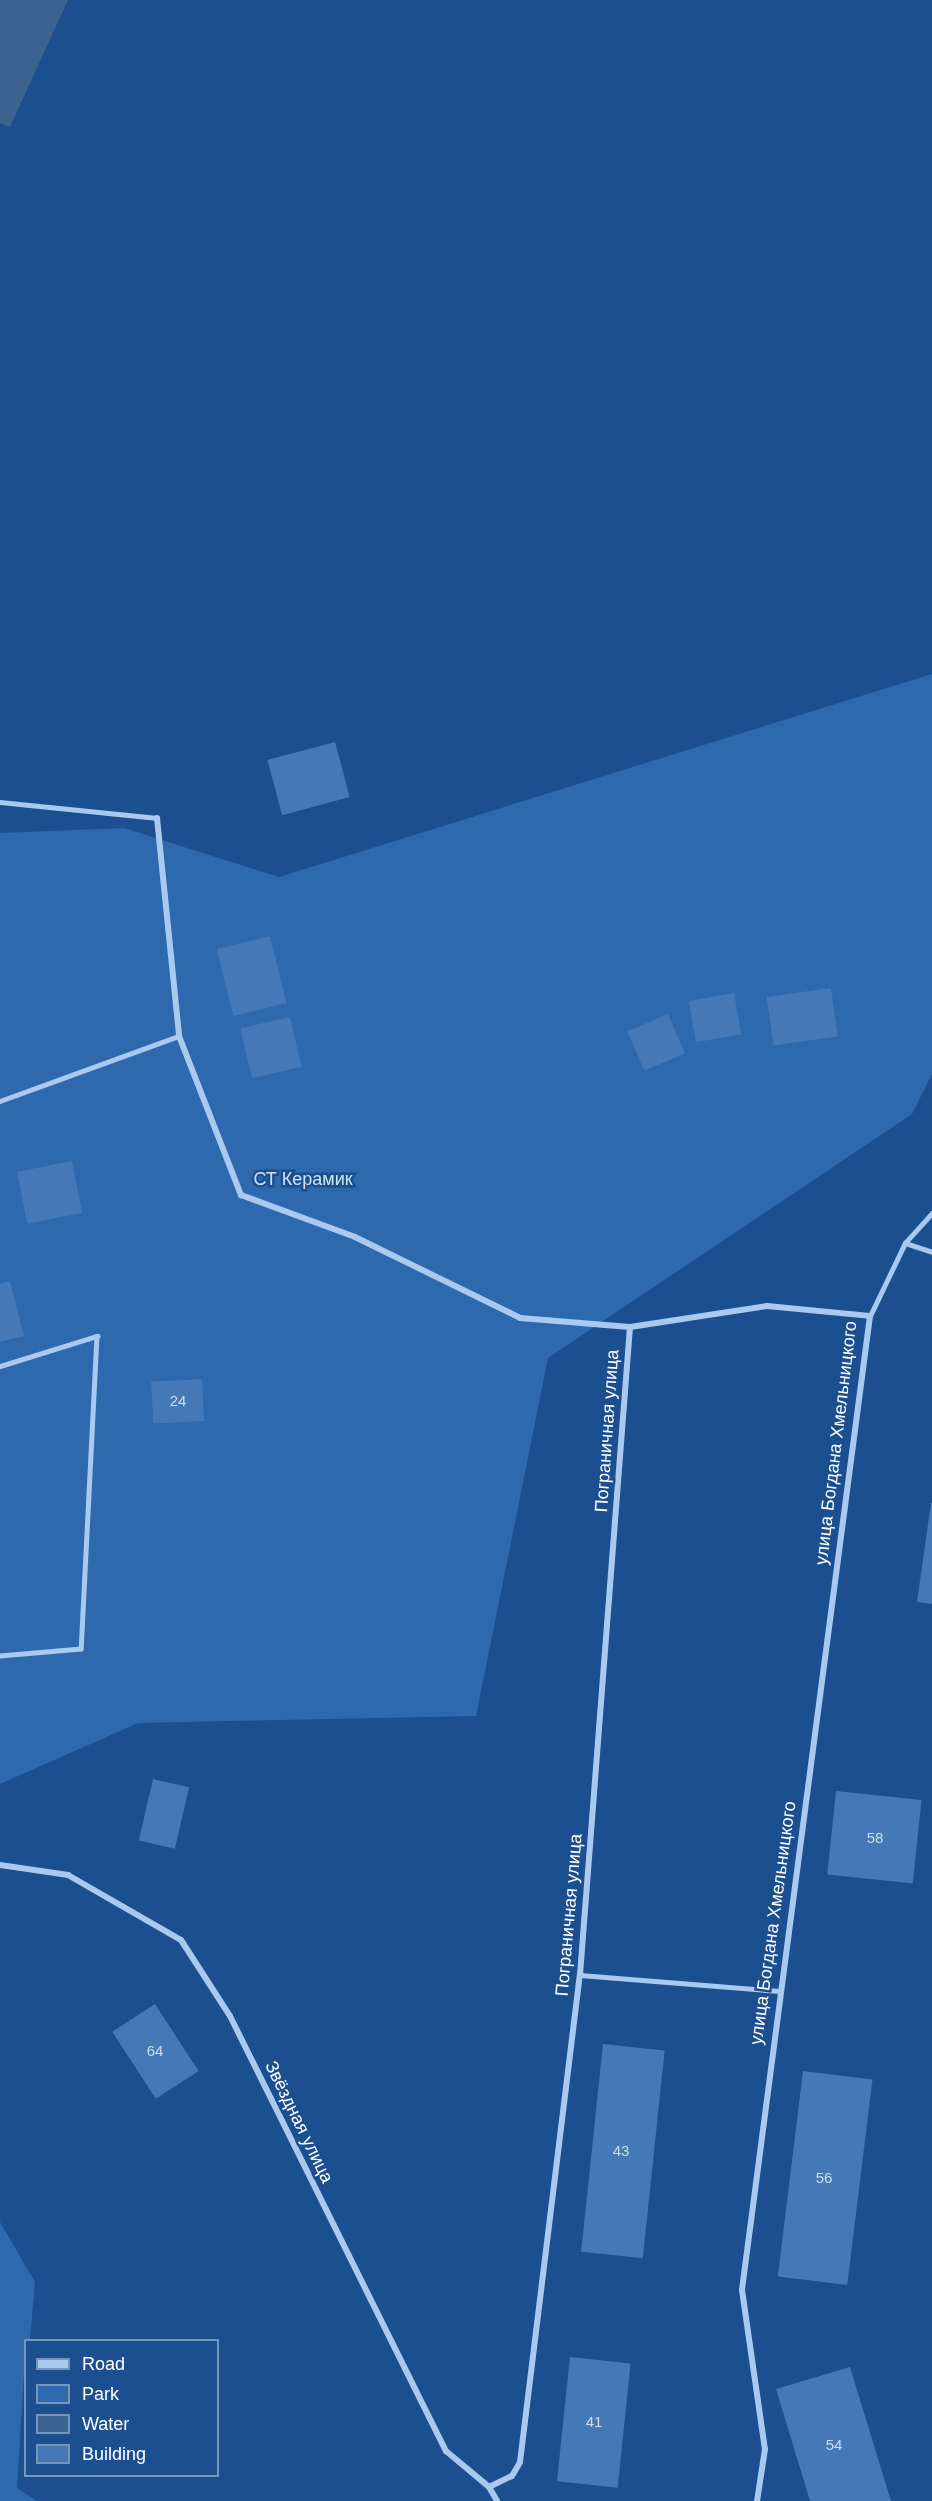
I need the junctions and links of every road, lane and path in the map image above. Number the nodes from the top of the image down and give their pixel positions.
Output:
1 (0, 802) edge
2 (157, 819) joint
3 (179, 1036) junction
4 (0, 1101) edge
5 (932, 1214) edge
6 (905, 1243) junction
7 (932, 1252) edge
8 (870, 1316) junction
9 (630, 1328) junction
10 (0, 1366) edge
11 (0, 1656) edge
12 (0, 1865) edge
13 (580, 1975) junction
14 (778, 1991) junction
15 (489, 2487) junction
16 (496, 2501) edge
17 (757, 2501) edge

1 - 2 lane
2 - 3 street, улица Богдана Хмельницкого
3 - 4 lane
3 - 9 street, улица Богдана Хмельницкого
5 - 6 lane
6 - 7 lane
6 - 8 lane
8 - 9 street, улица Богдана Хмельницкого
8 - 14 street, улица Богдана Хмельницкого
9 - 13 street, Пограничная улица
10 - 11 lane
12 - 15 street, Звёздная улица
13 - 14 lane
13 - 15 street, Пограничная улица
14 - 17 street, улица Богдана Хмельницкого
15 - 16 street

